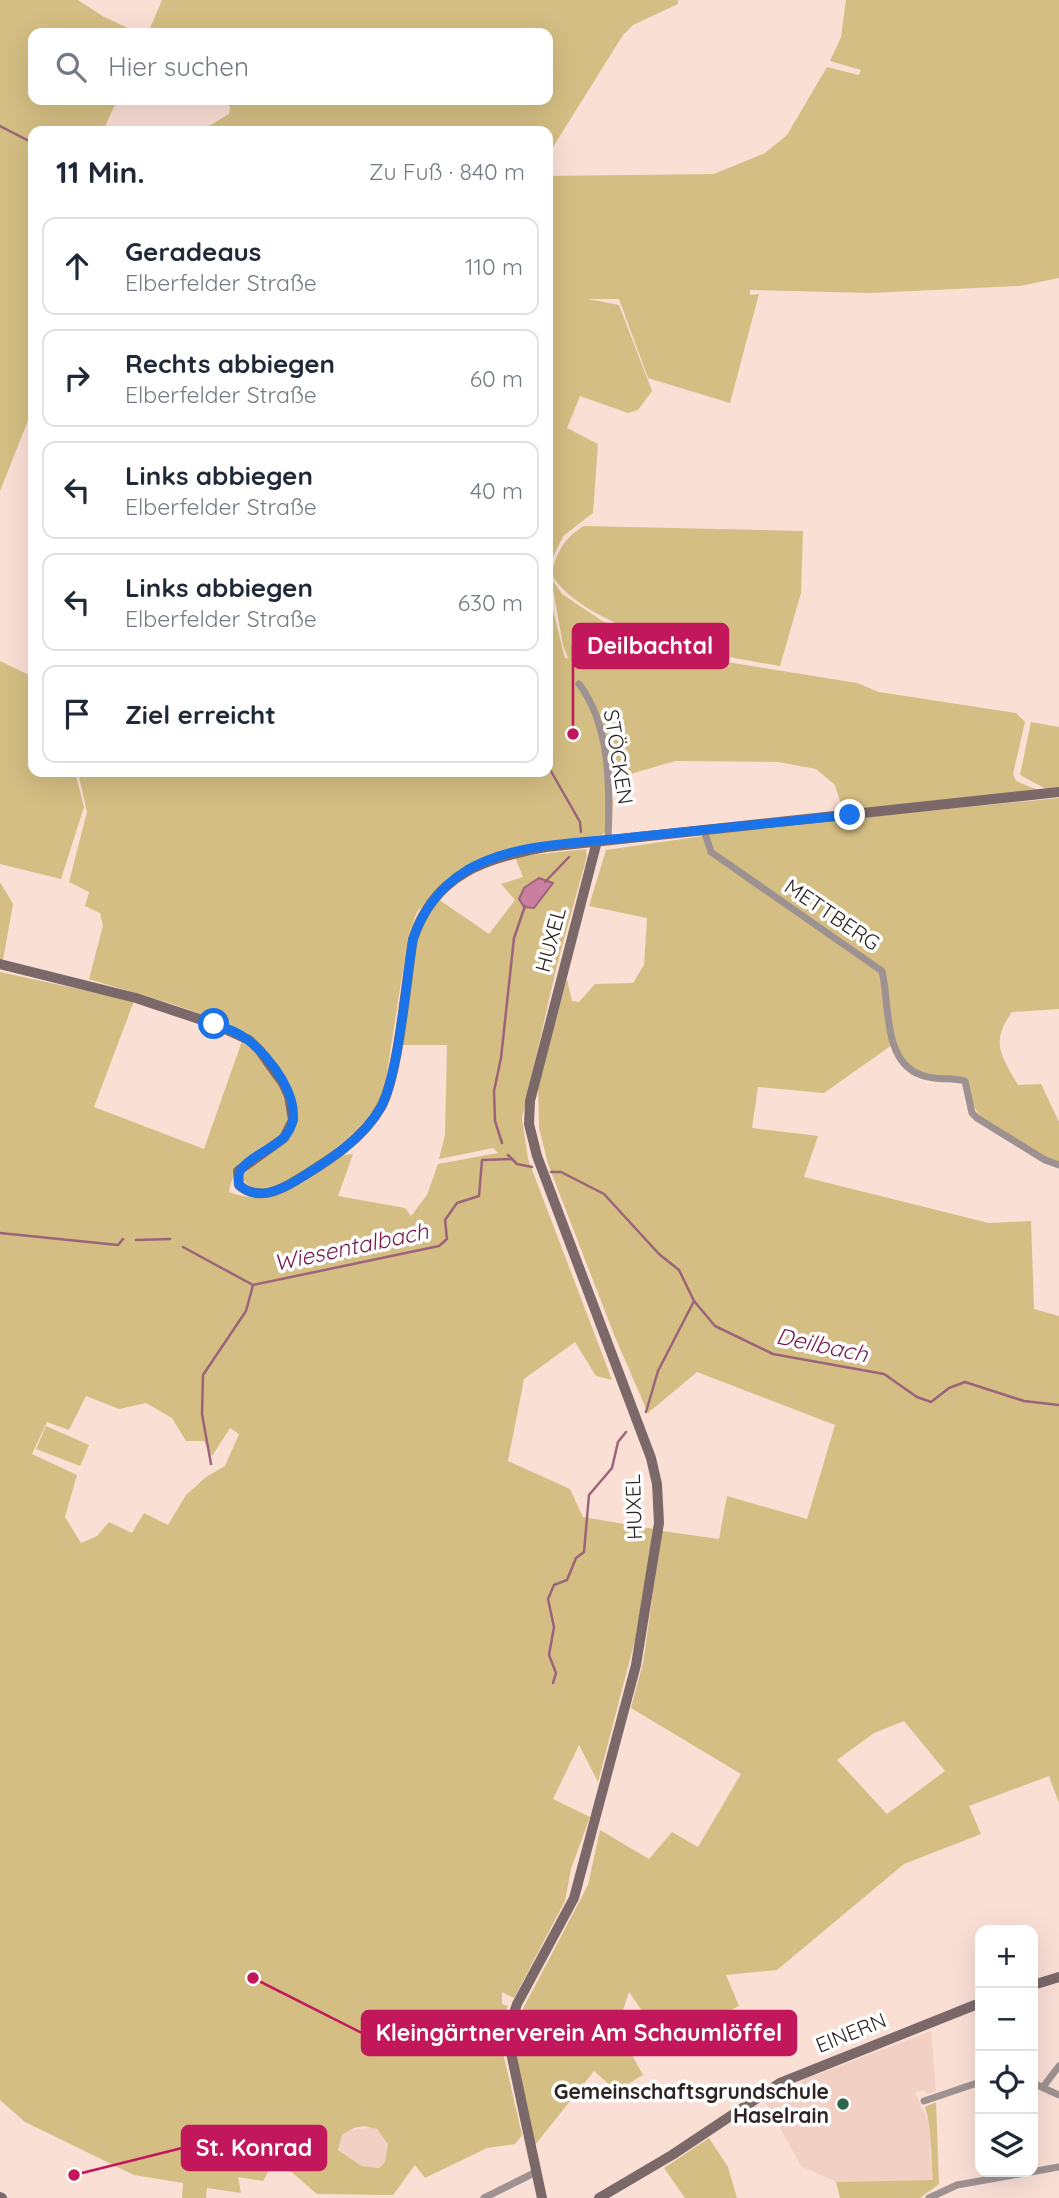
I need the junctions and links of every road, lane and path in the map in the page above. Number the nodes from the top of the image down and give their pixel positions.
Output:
1 (579, 684) dead end
2 (1059, 792) edge
3 (704, 830) junction
4 (603, 840) junction
5 (0, 964) edge
6 (1059, 1165) edge
7 (1059, 1977) edge
8 (1038, 1983) edge
9 (975, 2005) edge
10 (1059, 2066) edge
11 (975, 2084) edge
12 (1038, 2085) edge
13 (1043, 2087) junction
14 (1059, 2095) edge
15 (924, 2101) dead end
16 (1059, 2167) edge
17 (536, 2172) junction
18 (484, 2198) edge
19 (542, 2198) edge
20 (599, 2198) edge
21 (929, 2198) edge

1 - 4 street, STÖCKEN
2 - 3 main road
3 - 4 main road
3 - 6 street, METTBERG
4 - 5 main road
4 - 17 main road, HUXEL
7 - 8 main road
9 - 20 main road, EINERN
10 - 13 street
11 - 15 street
12 - 13 street
13 - 14 street
16 - 21 street
17 - 18 street
17 - 19 main road, HUXEL

